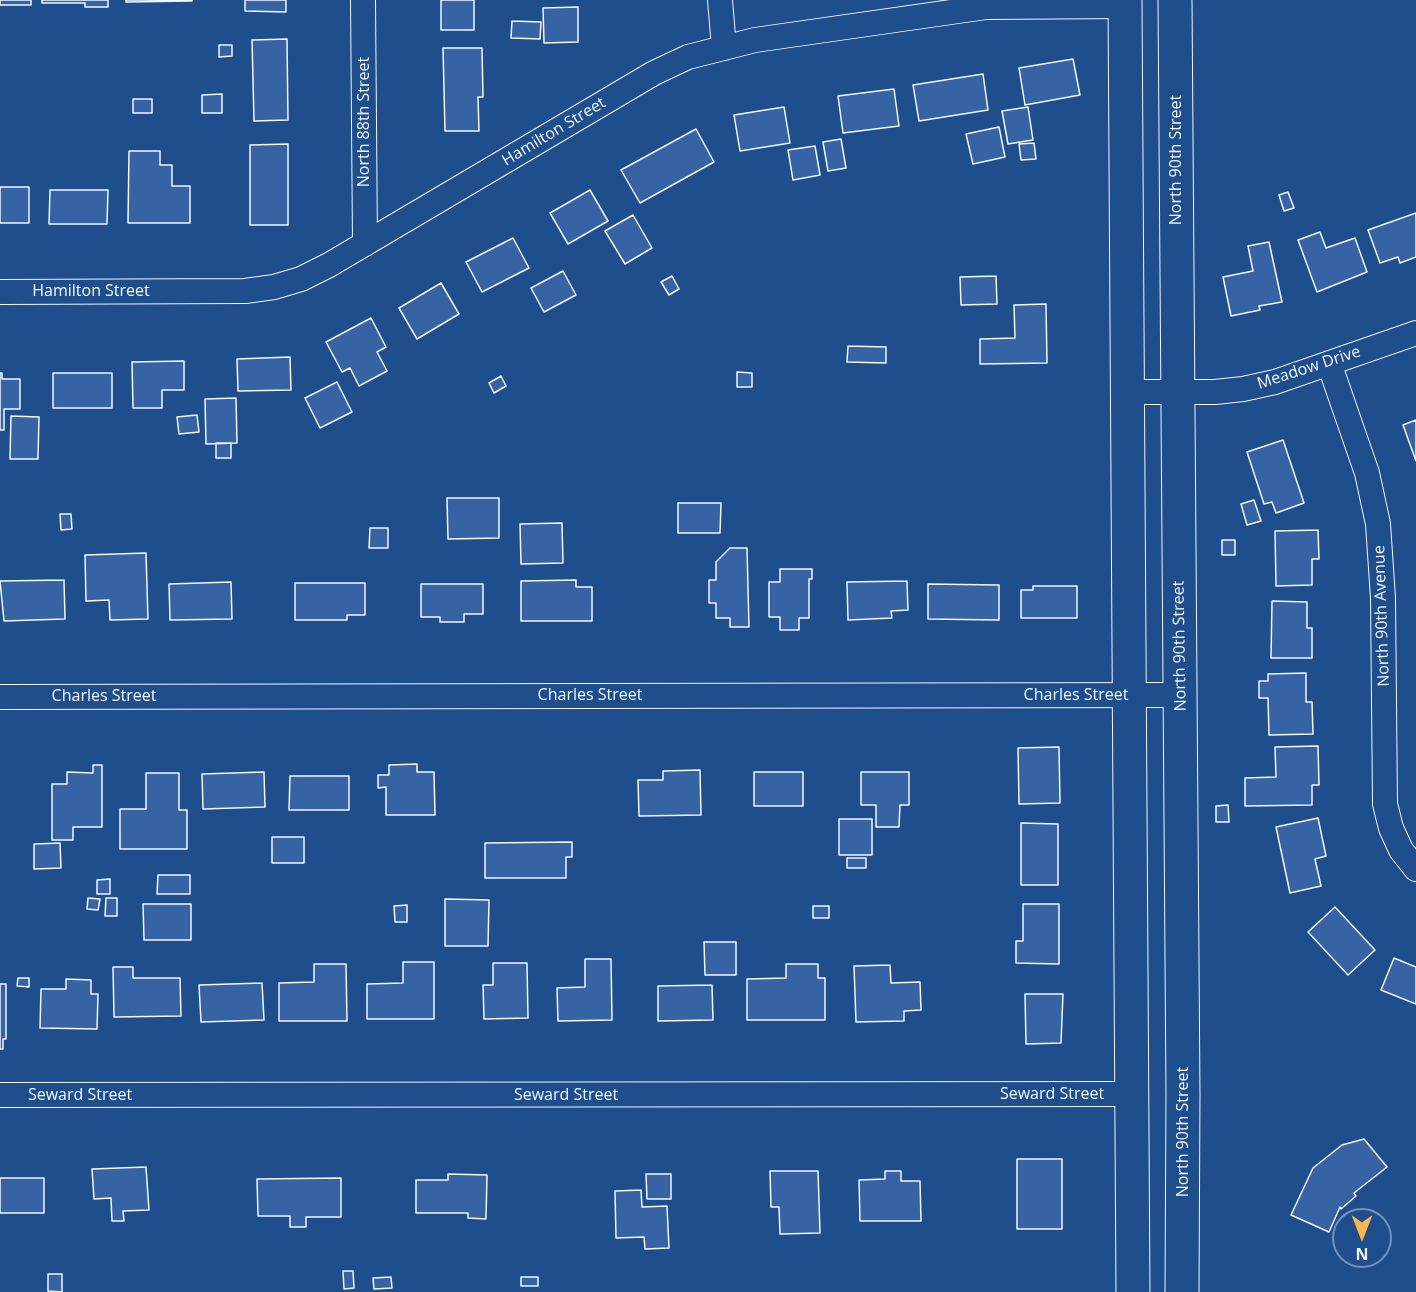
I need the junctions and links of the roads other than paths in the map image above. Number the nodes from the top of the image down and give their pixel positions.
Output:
1 (363, 0) edge
2 (720, 0) edge
3 (1175, 0) edge
4 (1125, 3) edge
5 (724, 48) junction
6 (365, 244) junction
7 (0, 292) edge
8 (1416, 333) edge
9 (1329, 363) junction
10 (1177, 391) junction
11 (1128, 392) junction
12 (1128, 694) junction
13 (1180, 695) junction
14 (0, 697) edge
15 (1416, 869) edge
16 (1132, 1094) junction
17 (0, 1095) edge
18 (1133, 1292) edge
19 (1182, 1292) edge

1 - 6 street, North 88th Street
2 - 5 street
3 - 10 main road, North 90th Street
4 - 5 street, Hamilton Street
4 - 11 main road
5 - 6 street, Hamilton Street
6 - 7 street, Hamilton Street
8 - 9 street, Meadow Drive
9 - 10 street, Meadow Drive
9 - 15 street, North 90th Avenue
10 - 11 street, Meadow Drive
10 - 13 main road, North 90th Street
11 - 12 main road
12 - 13 street, Charles Street
12 - 14 street, Charles Street
12 - 16 main road
13 - 19 main road, North 90th Street
16 - 17 street, Seward Street
16 - 18 main road

